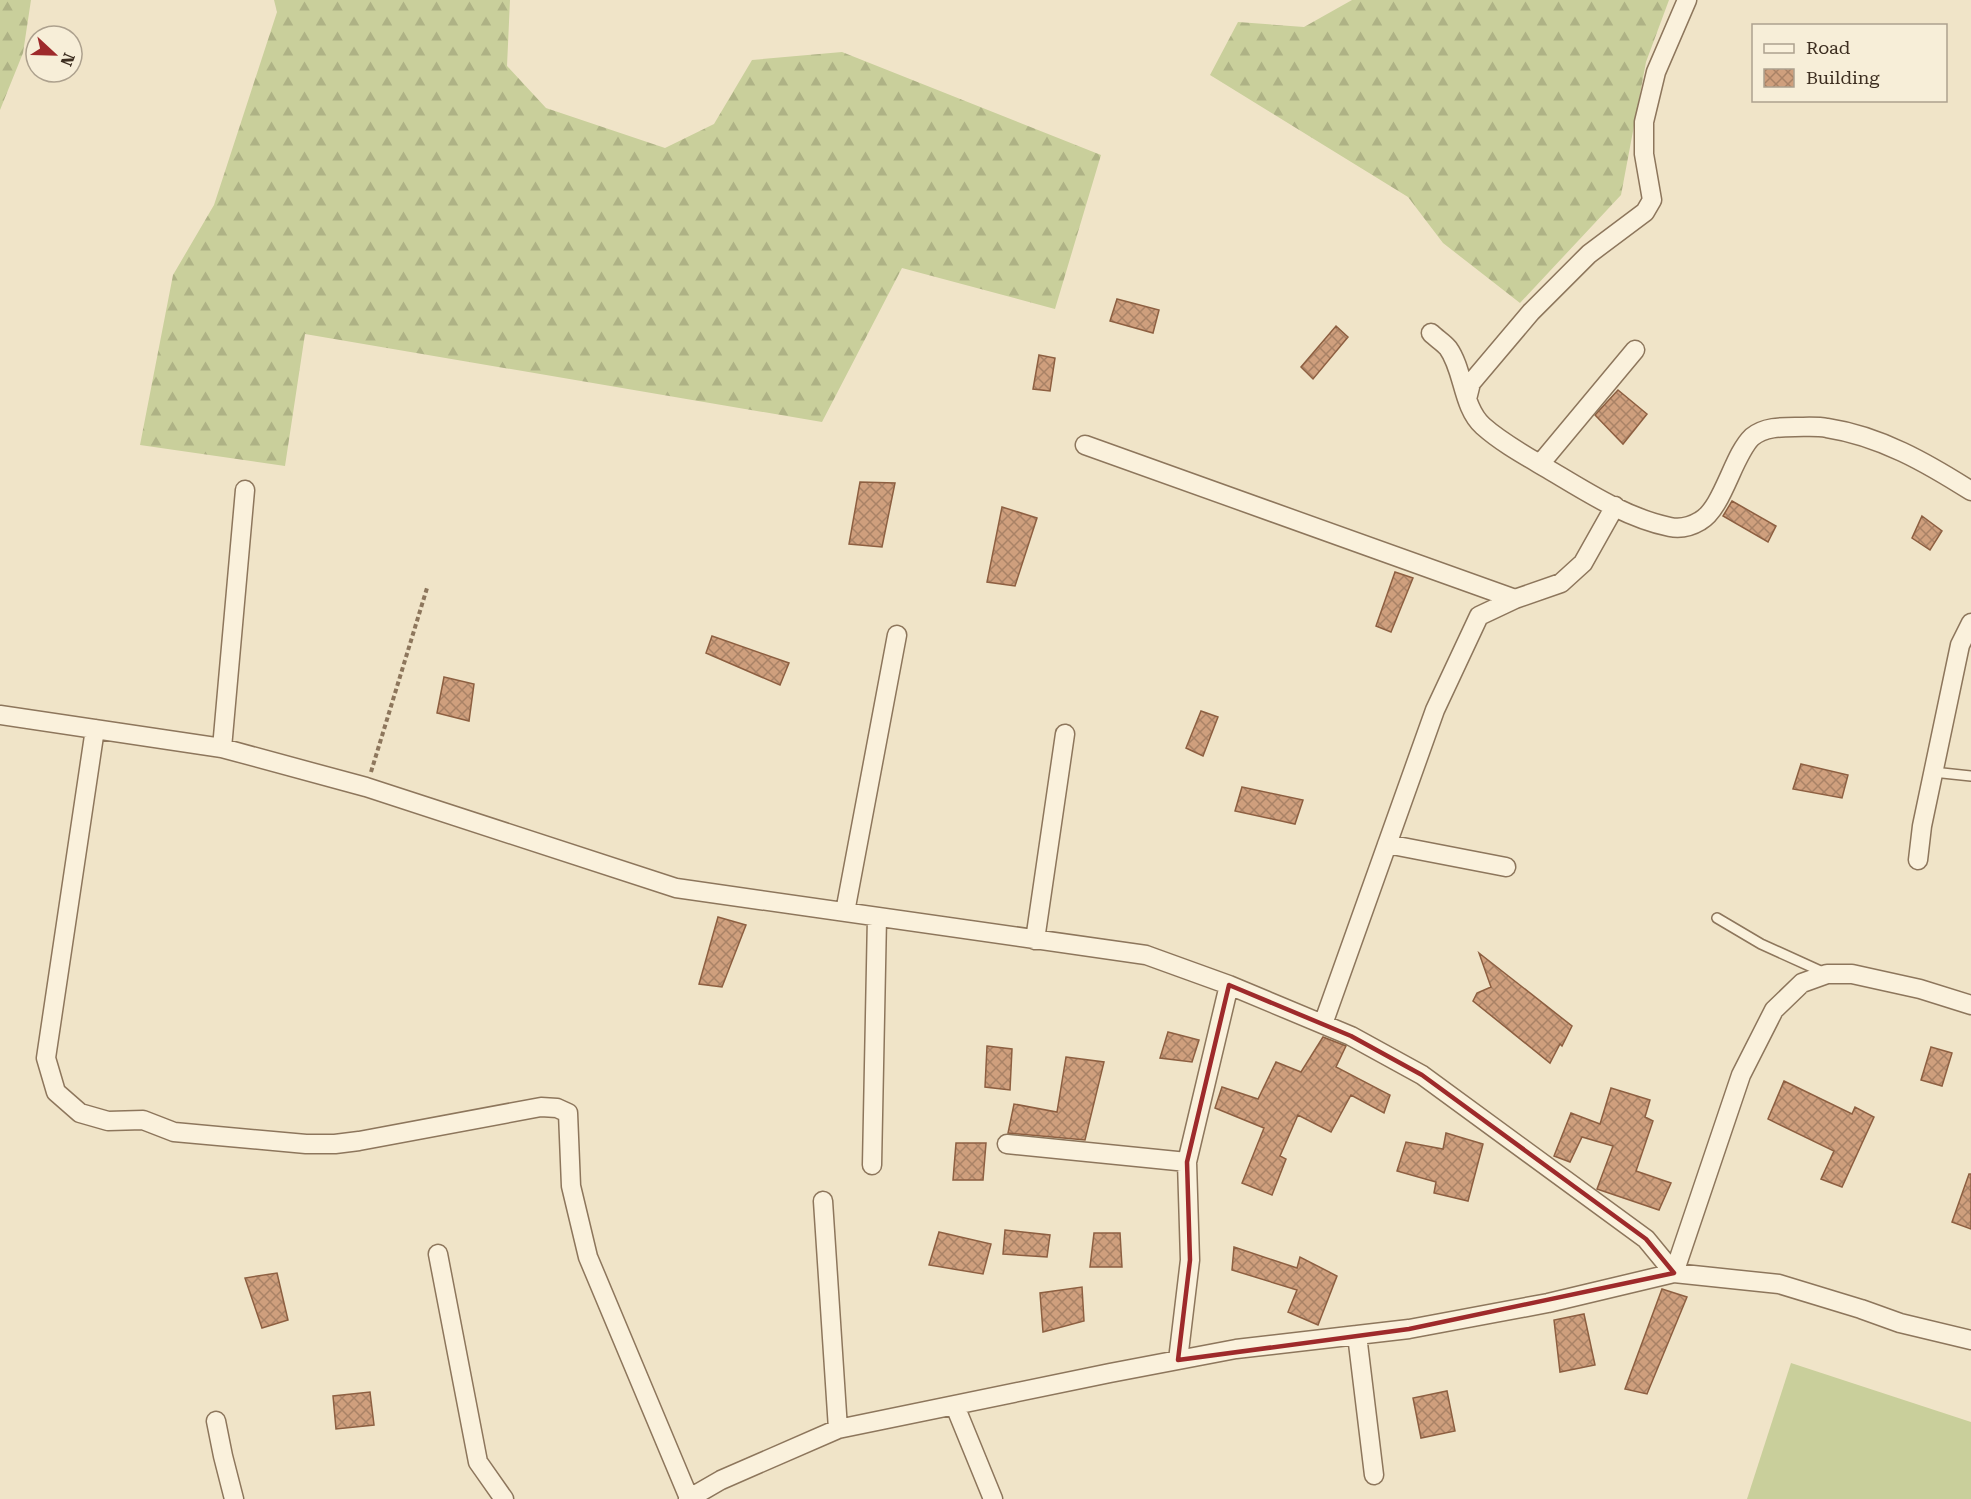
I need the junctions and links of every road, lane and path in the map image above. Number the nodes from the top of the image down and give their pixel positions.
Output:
1 (1687, 0) edge
2 (1431, 333) dead end
3 (1635, 350) dead end
4 (1467, 399) junction
5 (1085, 446) dead end
6 (1540, 464) junction
7 (245, 490) dead end
8 (1971, 491) edge
9 (1615, 506) junction
10 (427, 588) dead end
11 (1515, 599) junction
12 (1971, 623) edge
13 (897, 635) dead end
14 (0, 716) edge
15 (95, 729) junction
16 (1065, 734) dead end
17 (222, 748) junction
18 (1933, 772) junction
19 (1971, 776) edge
20 (366, 787) junction
21 (1387, 844) junction
22 (1918, 860) dead end
23 (1506, 867) dead end
24 (845, 912) junction
25 (877, 917) junction
26 (1717, 918) dead end
27 (1035, 940) junction
28 (1827, 974) junction
29 (1229, 985) junction
30 (1971, 1005) edge
31 (1323, 1024) junction
32 (1007, 1144) dead end
33 (1187, 1162) junction
34 (872, 1165) dead end
35 (823, 1201) dead end
36 (438, 1254) dead end
37 (1674, 1273) junction
38 (1357, 1335) junction
39 (1971, 1340) edge
40 (1178, 1359) junction
41 (955, 1406) junction
42 (216, 1421) dead end
43 (838, 1429) junction
44 (1374, 1476) dead end
45 (689, 1498) edge
46 (234, 1499) edge
47 (504, 1499) edge
48 (993, 1499) edge

1 - 4 street
2 - 4 street
3 - 6 street
4 - 6 street
5 - 11 street
6 - 9 street
7 - 17 street
8 - 9 street
9 - 11 street
10 - 20 path
11 - 21 street
12 - 18 street
13 - 24 street
14 - 15 street
15 - 17 street
15 - 45 street
16 - 27 street
17 - 20 street
18 - 19 lane
18 - 22 street
20 - 24 street
21 - 23 street
21 - 31 street
24 - 25 street
25 - 27 street
25 - 34 street
26 - 28 lane
27 - 29 street
28 - 30 street
28 - 37 street
29 - 31 street
29 - 33 street
31 - 37 street
32 - 33 street
33 - 40 street
35 - 43 street
36 - 47 street
37 - 38 street
37 - 39 street
38 - 40 street
38 - 44 street
40 - 41 street
41 - 43 street
41 - 48 street
42 - 46 street
43 - 45 street

